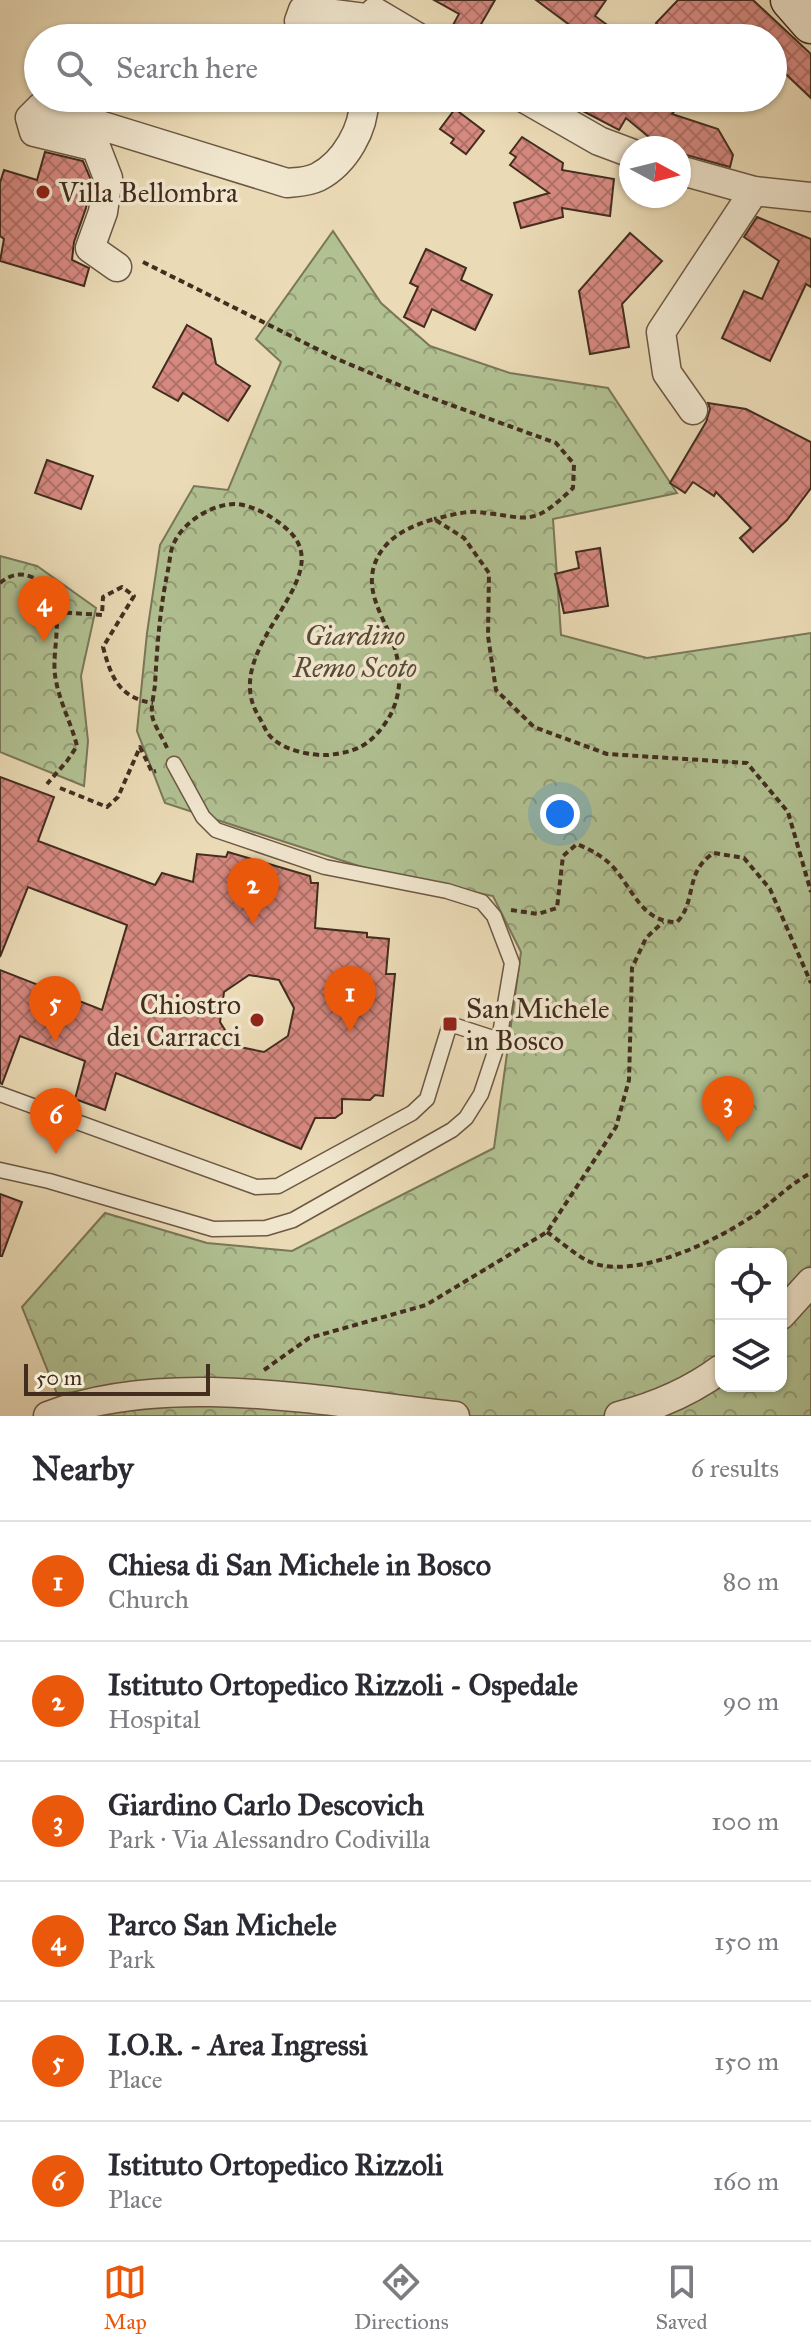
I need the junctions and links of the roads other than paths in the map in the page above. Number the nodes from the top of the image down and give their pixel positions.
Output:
1 (358, 0) edge
2 (790, 0) edge
3 (299, 16) edge
4 (389, 21) junction
5 (394, 24) edge
6 (811, 24) edge
7 (36, 112) edge
8 (57, 112) edge
9 (363, 112) edge
10 (548, 112) edge
11 (619, 148) edge
12 (691, 173) edge
13 (754, 191) junction
14 (811, 197) edge
15 (127, 263) road end
16 (693, 410) dead end
17 (174, 764) road end
18 (499, 1040) junction
19 (0, 1094) edge
20 (0, 1170) edge
21 (811, 1282) edge
22 (787, 1308) edge
23 (715, 1373) edge
24 (48, 1416) edge
25 (455, 1416) edge
26 (619, 1416) edge

1 - 4 street
2 - 6 main road
3 - 4 street
4 - 5 street
7 - 15 street
8 - 9 street
10 - 11 street
12 - 13 street
13 - 14 street
13 - 16 street
17 - 18 lane
18 - 19 lane
18 - 20 lane
21 - 22 street
23 - 26 street
24 - 25 street

